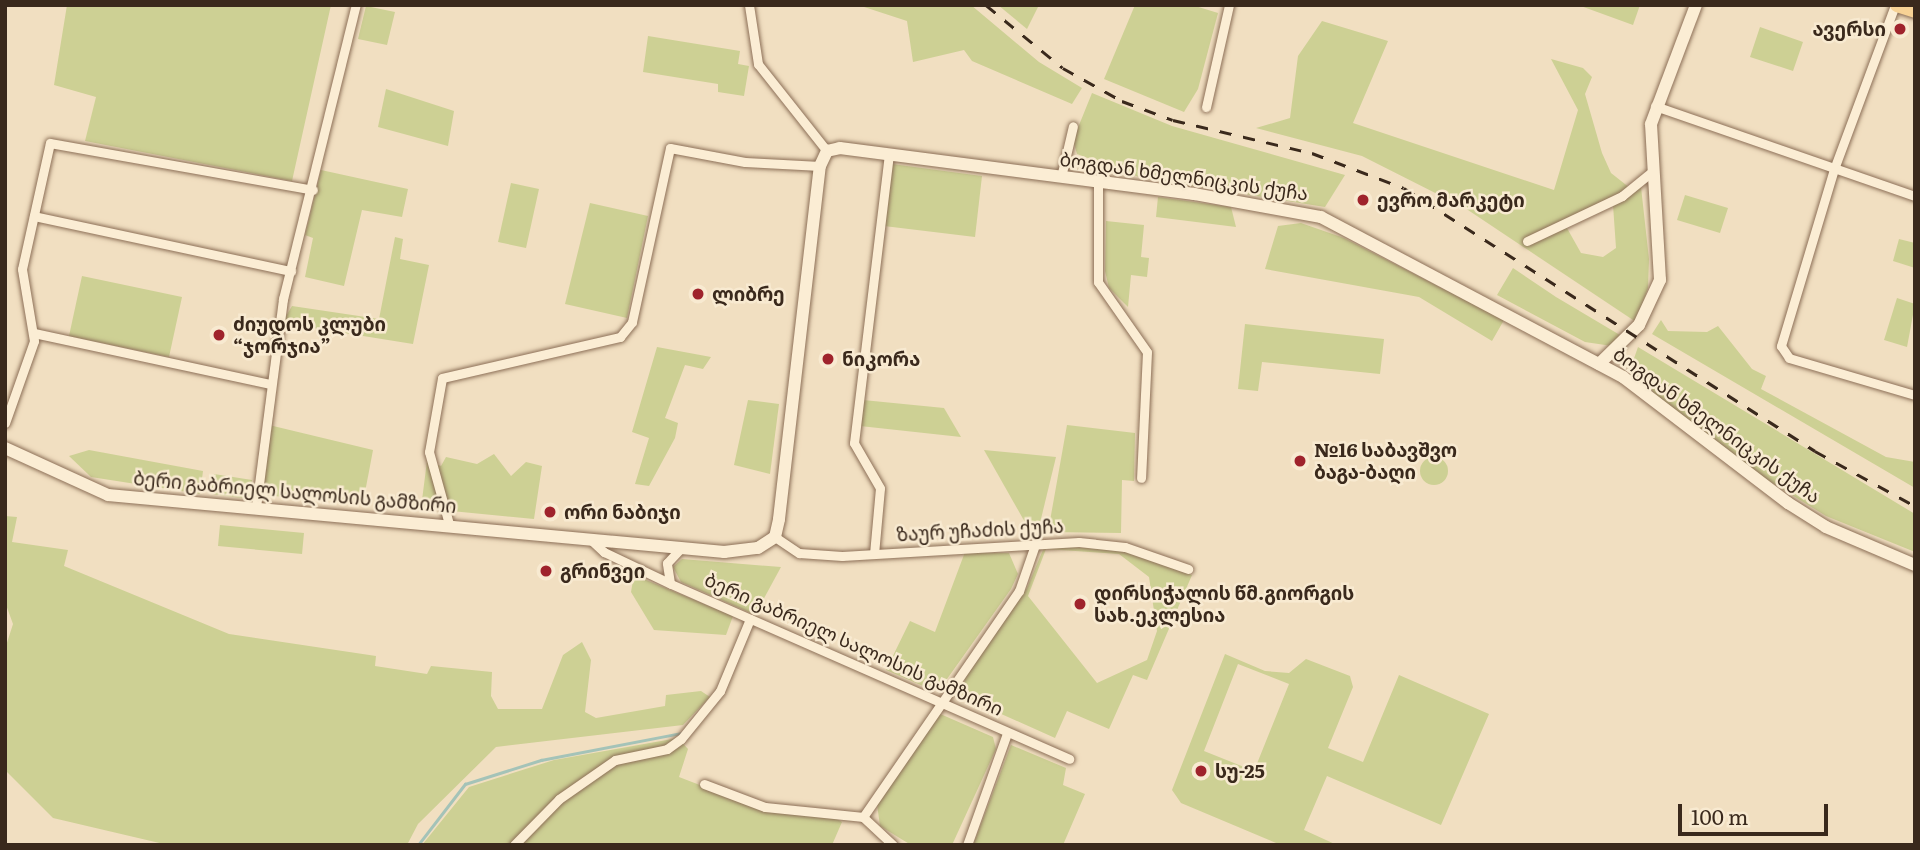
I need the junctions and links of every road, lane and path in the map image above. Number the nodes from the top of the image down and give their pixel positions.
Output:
1 (356, 5) edge
2 (748, 5) edge
3 (1229, 5) edge
4 (1696, 5) edge
5 (1896, 5) edge
6 (1915, 11) edge
7 (1655, 106) junction
8 (1206, 107) dead end
9 (1073, 126) dead end
10 (827, 151) junction
11 (889, 155) junction
12 (820, 166) junction
13 (1834, 169) junction
14 (1652, 173) junction
15 (1061, 177) junction
16 (1098, 181) junction
17 (313, 190) junction
18 (1915, 197) edge
19 (34, 216) junction
20 (1527, 241) dead end
21 (291, 271) junction
22 (34, 333) junction
23 (1599, 364) junction
24 (270, 384) junction
25 (1915, 395) edge
26 (5, 423) edge
27 (5, 449) edge
28 (1141, 478) dead end
29 (256, 507) junction
30 (450, 524) junction
31 (775, 537) junction
32 (590, 538) junction
33 (1036, 542) junction
34 (681, 548) junction
35 (874, 554) junction
36 (1915, 565) edge
37 (1188, 569) dead end
38 (671, 584) junction
39 (750, 618) junction
40 (939, 701) junction
41 (1007, 733) junction
42 (1069, 759) dead end
43 (704, 784) dead end
44 (863, 817) junction
45 (514, 845) edge
46 (893, 845) edge
47 (967, 845) edge

1 - 17 street
2 - 10 street
3 - 8 street
4 - 7 main road
5 - 6 main road
5 - 13 street
7 - 13 street
7 - 14 main road
9 - 15 street
10 - 11 main road, ბოგდან ხმელნიცკის ქუჩა
10 - 12 main road
11 - 15 main road, ბოგდან ხმელნიცკის ქუჩა
11 - 35 street
12 - 30 street
12 - 31 main road
13 - 18 street
13 - 25 street
14 - 20 street
14 - 23 main road
15 - 16 main road, ბოგდან ხმელნიცკის ქუჩა
16 - 23 main road, ბოგდან ხმელნიცკის ქუჩა
16 - 28 street
17 - 19 street
17 - 21 street
19 - 21 street
19 - 22 street
21 - 24 street
22 - 24 street
22 - 26 street
23 - 36 main road, ბოგდან ხმელნიცკის ქუჩა
24 - 29 street
27 - 29 main road, ბერი გაბრიელ სალოსის გამზირი
29 - 30 main road, ბერი გაბრიელ სალოსის გამზირი
30 - 32 main road, ბერი გაბრიელ სალოსის გამზირი
31 - 34 main road, ბერი გაბრიელ სალოსის გამზირი
31 - 35 street, ზაურ უჩაძის ქუჩა
32 - 34 main road, ბერი გაბრიელ სალოსის გამზირი
32 - 38 street, ბერი გაბრიელ სალოსის გამზირი
33 - 35 street, ზაურ უჩაძის ქუჩა
33 - 37 street, ზაურ უჩაძის ქუჩა
33 - 40 street
34 - 38 street
38 - 39 street, ბერი გაბრიელ სალოსის გამზირი
39 - 40 street, ბერი გაბრიელ სალოსის გამზირი
39 - 45 street
40 - 41 street, ბერი გაბრიელ სალოსის გამზირი
40 - 44 street
41 - 42 street, ბერი გაბრიელ სალოსის გამზირი
41 - 47 street
43 - 44 street
44 - 46 street

